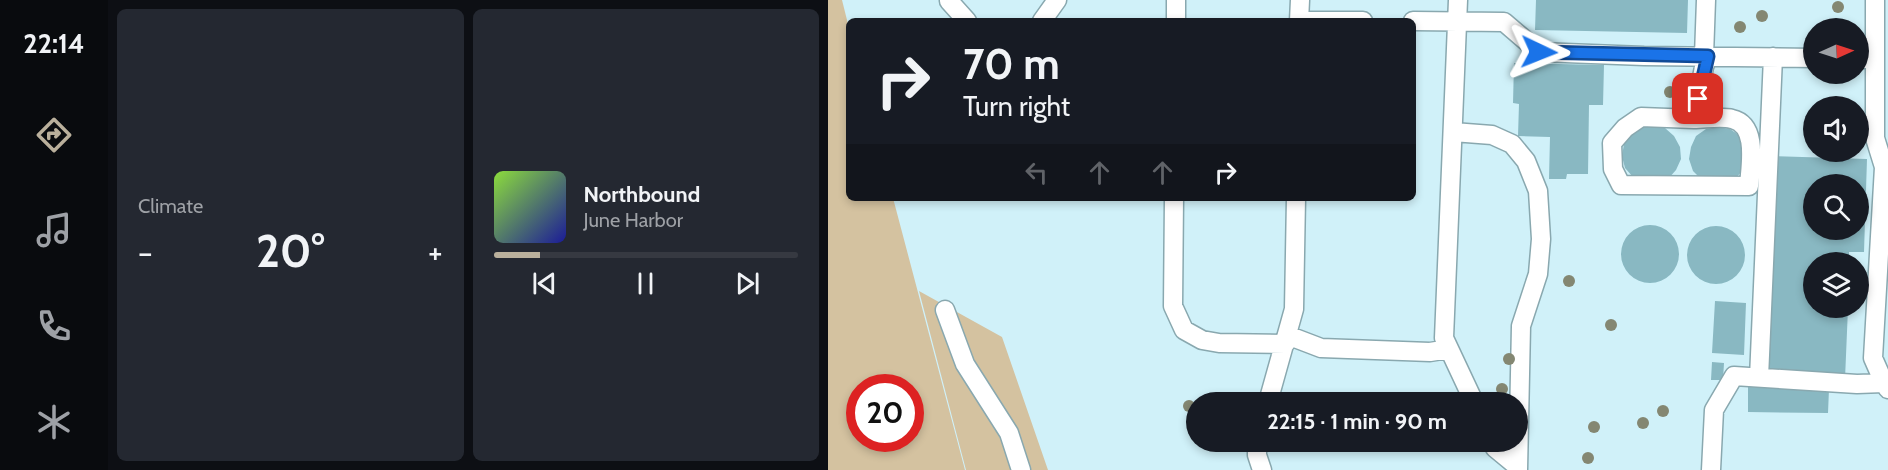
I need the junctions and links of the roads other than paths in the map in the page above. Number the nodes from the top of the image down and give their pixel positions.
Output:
1 (1057, 0) edge
2 (1176, 0) edge
3 (1299, 0) edge
4 (1458, 0) edge
5 (1706, 0) edge
6 (1875, 0) edge
7 (949, 1) edge
8 (964, 18) edge
9 (1044, 18) edge
10 (1176, 18) edge
11 (1299, 18) edge
12 (1416, 21) edge
13 (1457, 22) junction
14 (1869, 44) edge
15 (1706, 56) junction
16 (1773, 57) junction
17 (1803, 58) edge
18 (1869, 79) edge
19 (1694, 119) junction
20 (1453, 132) junction
21 (1174, 201) edge
22 (1296, 201) edge
23 (945, 310) dead end
24 (1286, 339) junction
25 (1449, 349) junction
26 (1759, 378) junction
27 (1886, 386) edge
28 (1271, 392) edge
29 (1469, 392) edge
30 (1257, 452) edge
31 (1499, 452) edge
32 (1518, 469) edge
33 (1022, 470) edge
34 (1262, 470) edge
35 (1712, 470) edge

1 - 9 street
2 - 10 street
3 - 11 street
4 - 13 street
5 - 15 street
6 - 14 street
7 - 8 street
12 - 13 street
13 - 15 street
13 - 20 street
15 - 16 street
15 - 19 street
16 - 17 street
16 - 26 street
18 - 27 street
19 - 19 street
20 - 25 street
20 - 32 street
21 - 24 street
22 - 24 street
23 - 33 street
24 - 25 street
24 - 28 street
25 - 29 street
26 - 27 street
26 - 35 street
30 - 34 street
31 - 32 street

